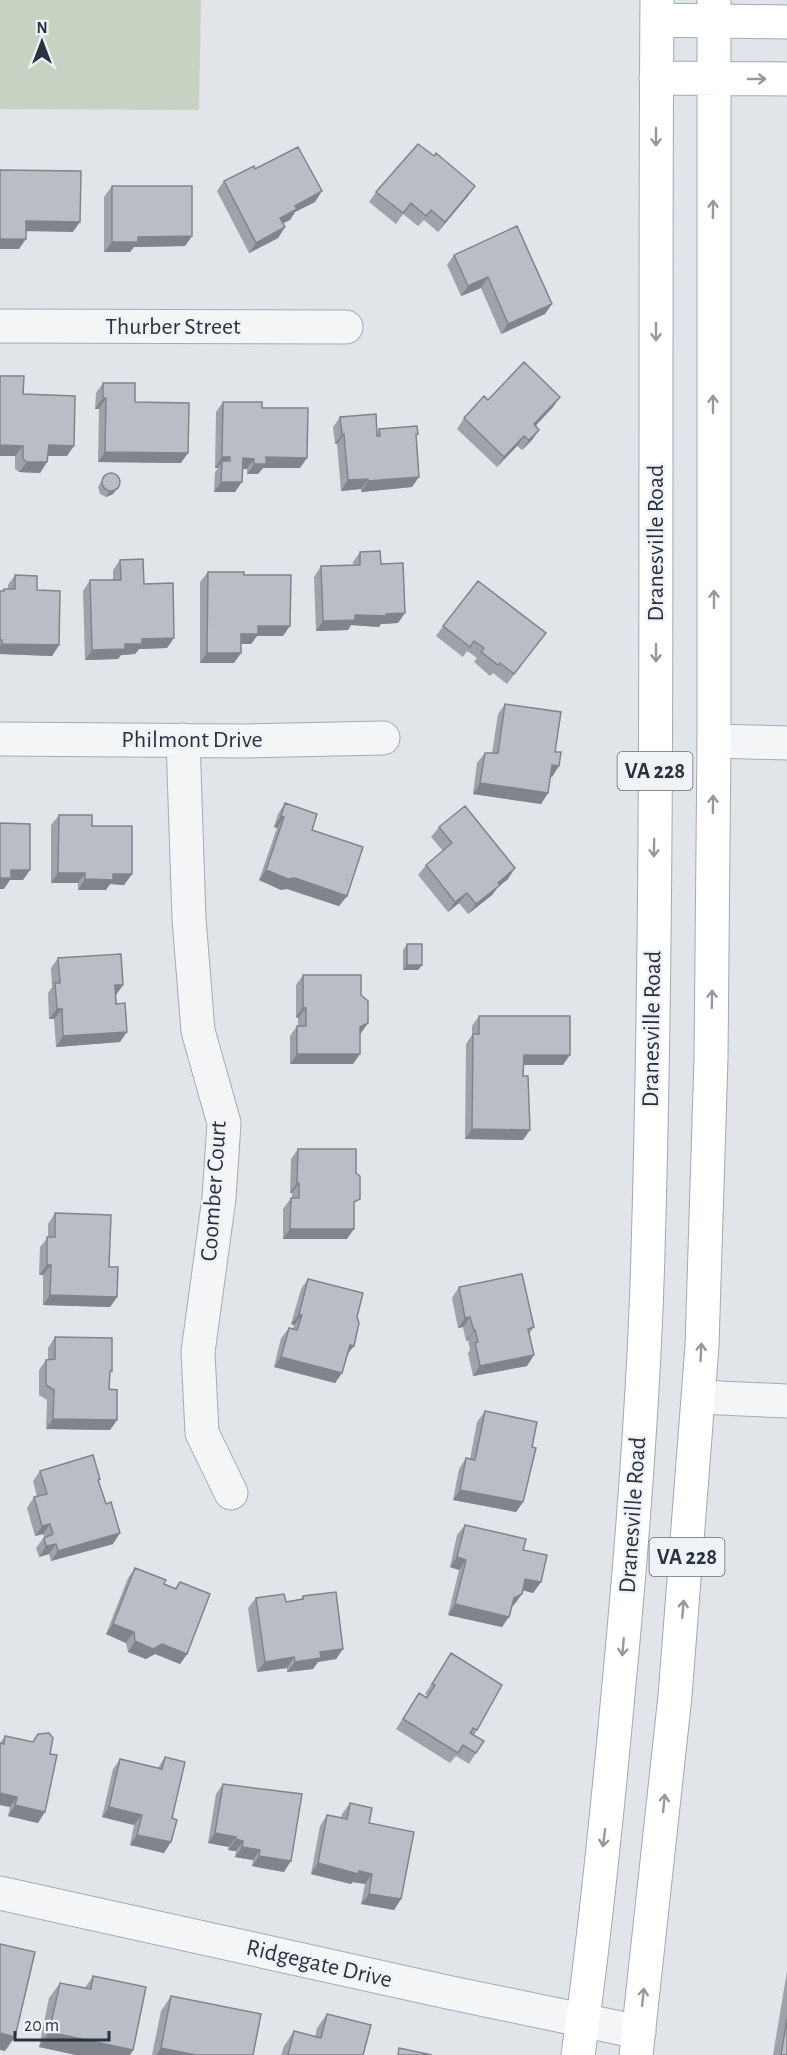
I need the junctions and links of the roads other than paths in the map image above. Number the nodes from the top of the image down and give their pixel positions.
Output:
1 (657, 10) edge
2 (714, 10) edge
3 (787, 22) edge
4 (656, 78) junction
5 (714, 79) junction
6 (787, 79) edge
7 (0, 326) edge
8 (346, 327) dead end
9 (383, 738) dead end
10 (0, 739) edge
11 (183, 740) junction
12 (714, 741) junction
13 (787, 742) edge
14 (699, 1397) junction
15 (787, 1401) edge
16 (231, 1493) dead end
17 (0, 1893) edge
18 (583, 2021) junction
19 (637, 2044) edge
20 (578, 2055) edge

1 - 2 main road
1 - 4 main road, Dranesville Road / VA 228
2 - 3 main road
2 - 5 main road, VA 228
4 - 5 main road
4 -> 18 main road, Dranesville Road / VA 228
5 -> 6 main road
12 -> 5 main road, VA 228
7 - 8 street, Thurber Street
9 - 11 street, Philmont Drive
10 - 11 street, Philmont Drive
11 - 16 street, Coomber Court
12 - 13 street
14 -> 12 main road, VA 228
14 - 15 street
19 -> 14 main road, VA 228
17 - 18 street, Ridgegate Drive
18 - 19 street, Ridgegate Drive
18 - 20 main road, Dranesville Road / VA 228

